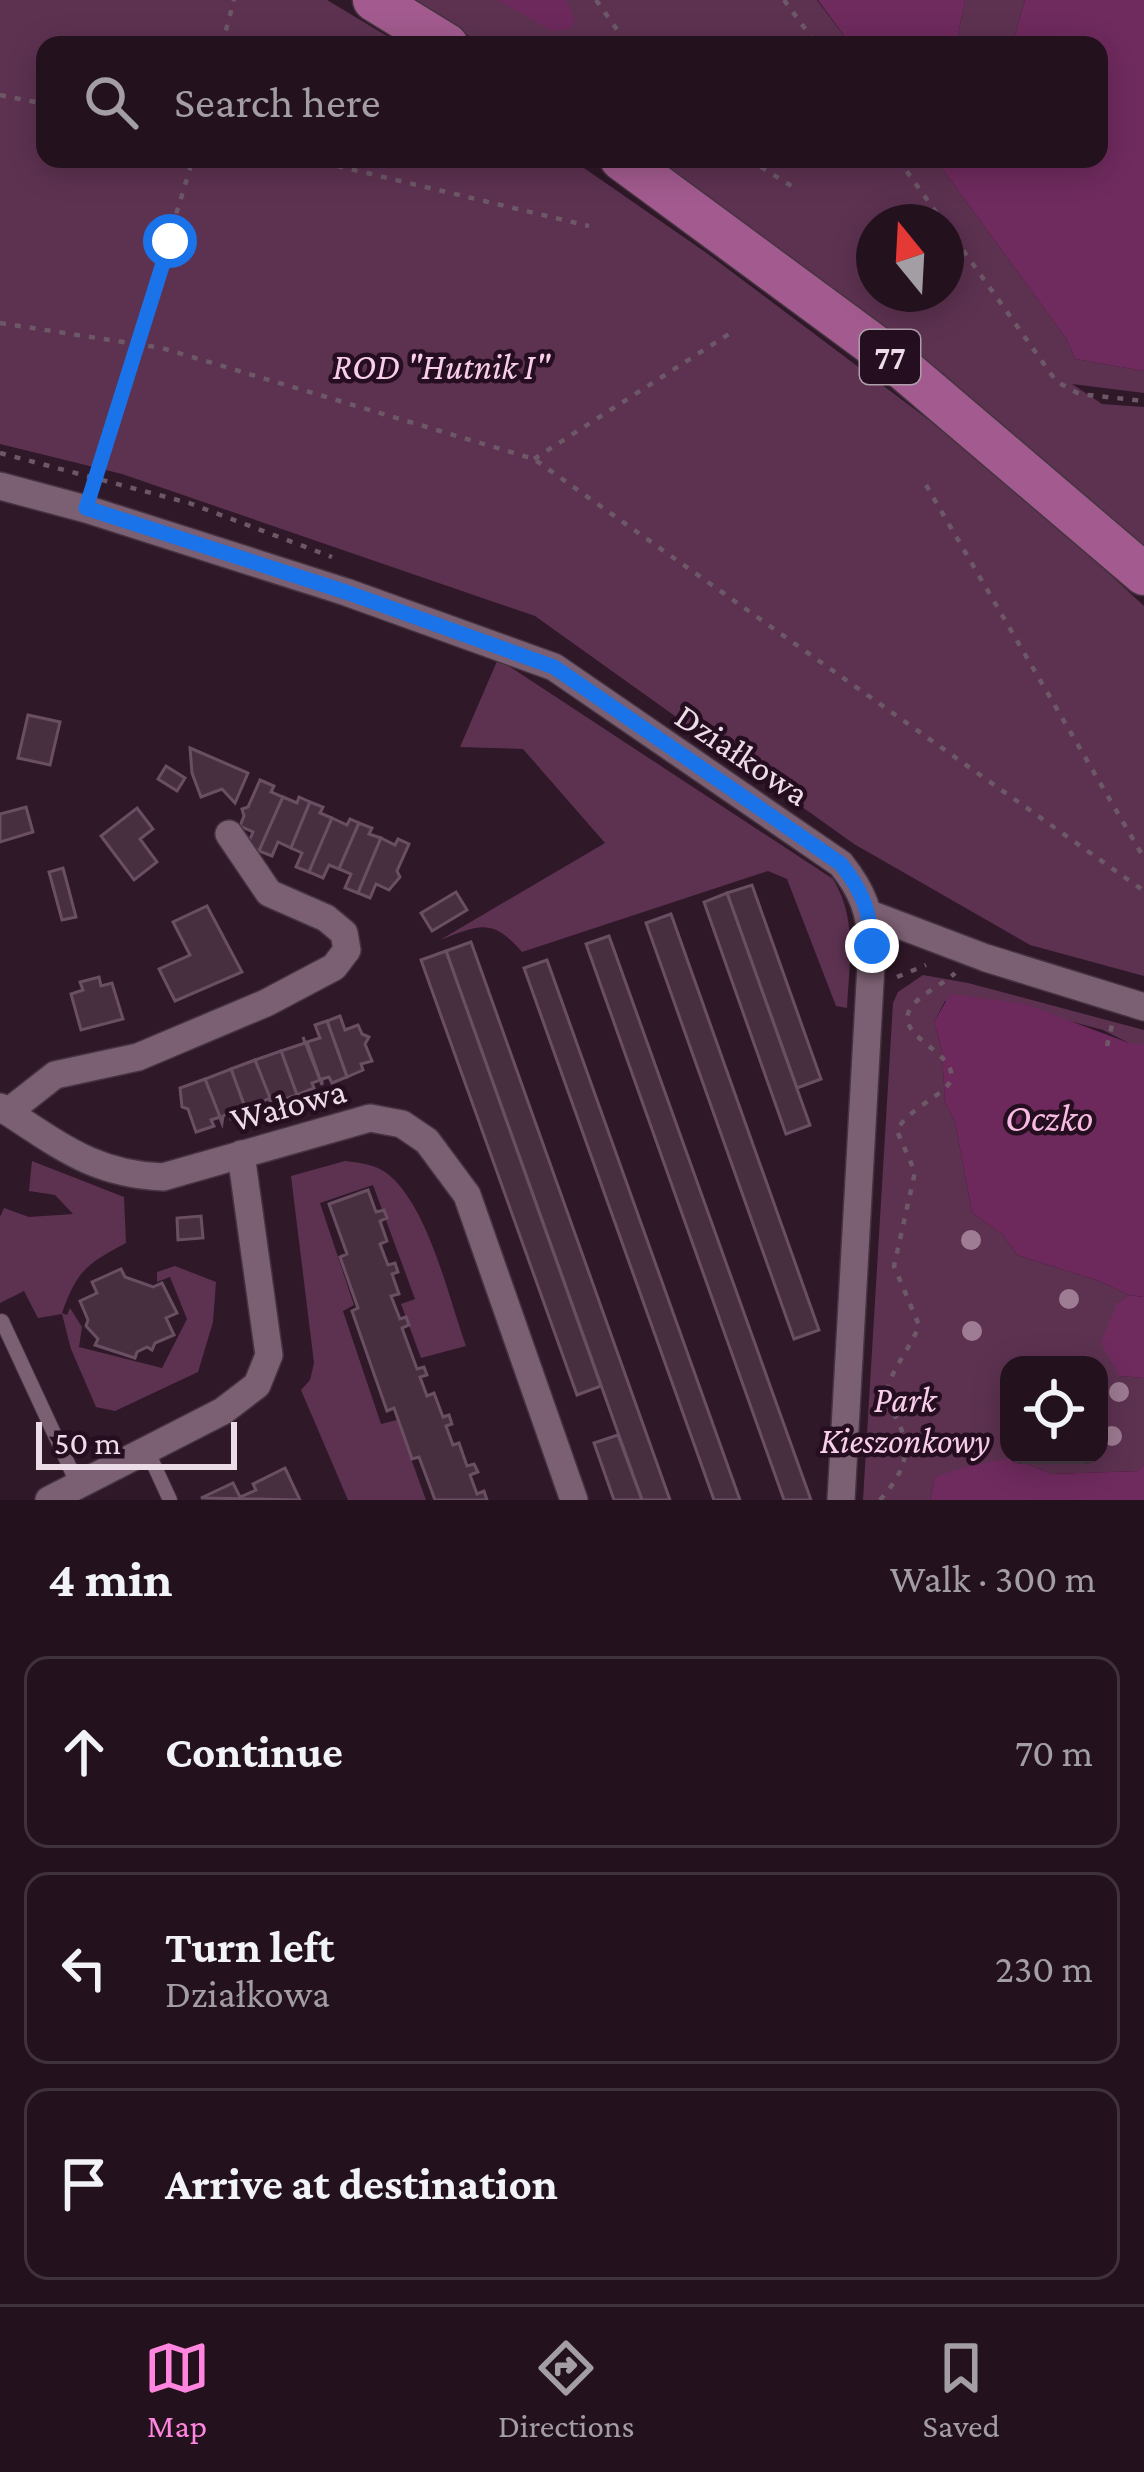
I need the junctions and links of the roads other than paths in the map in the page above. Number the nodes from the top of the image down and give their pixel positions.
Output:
1 (374, 0) edge
2 (432, 36) edge
3 (633, 168) edge
4 (0, 485) edge
5 (1144, 574) edge
6 (229, 834) dead end
7 (870, 914) junction
8 (1144, 1007) edge
9 (4, 1109) edge
10 (241, 1154) junction
11 (2, 1321) edge
12 (147, 1450) junction
13 (78, 1485) junction
14 (49, 1500) edge
15 (170, 1500) edge
16 (574, 1500) edge
17 (841, 1500) edge

1 - 2 main road
3 - 5 main road, 77
4 - 7 street, Działkowa
6 - 9 street, Wałowa
7 - 8 street
7 - 17 street
9 - 10 street, Wałowa
10 - 12 street
10 - 16 street, Wałowa
11 - 13 lane
12 - 13 street
12 - 15 lane
13 - 14 street

